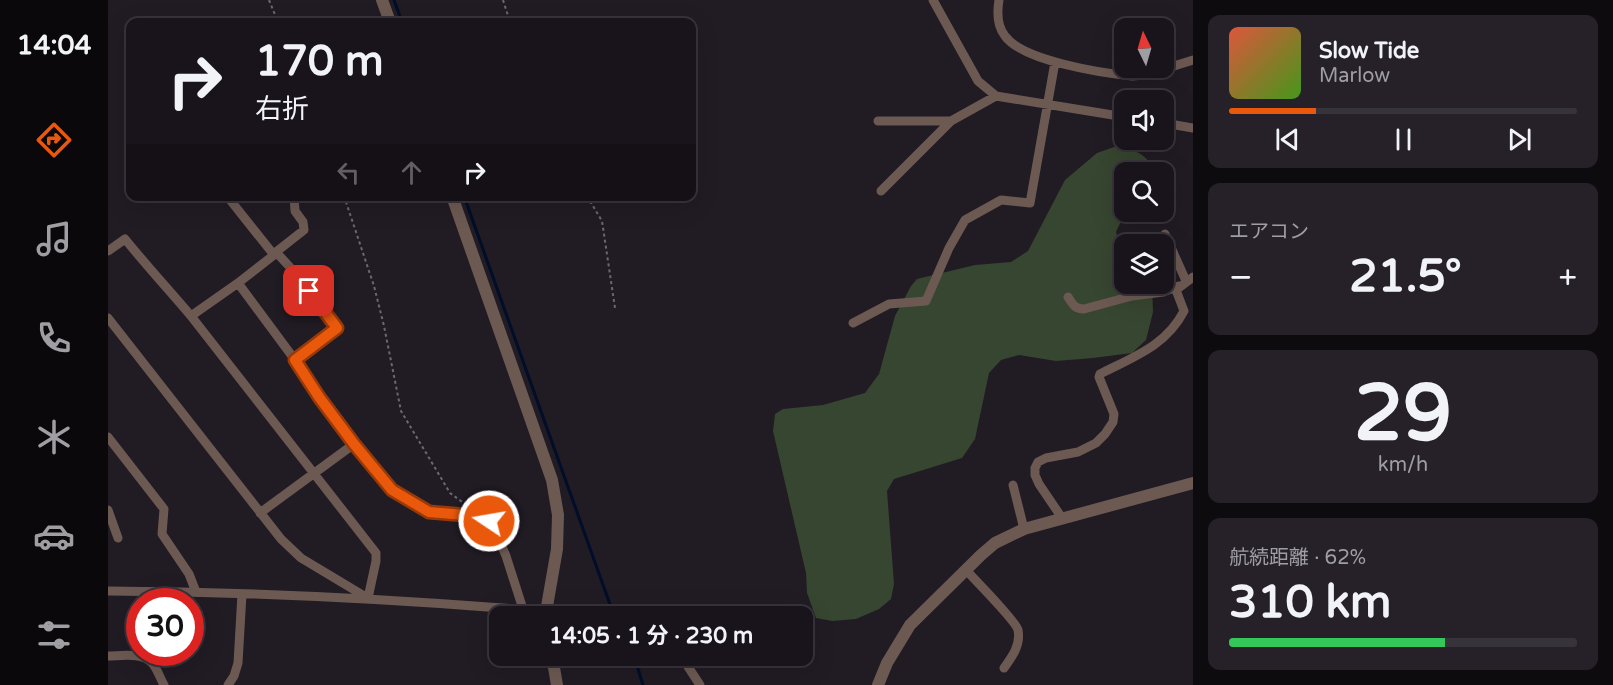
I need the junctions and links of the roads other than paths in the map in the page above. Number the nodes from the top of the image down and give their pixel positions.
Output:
1 (382, 0) edge
2 (933, 0) edge
3 (999, 0) edge
4 (389, 18) edge
5 (1193, 60) edge
6 (1055, 62) junction
7 (996, 96) junction
8 (1048, 105) junction
9 (1114, 115) edge
10 (951, 121) junction
11 (878, 122) dead end
12 (1174, 125) edge
13 (1193, 128) edge
14 (881, 190) dead end
15 (231, 201) edge
16 (295, 201) edge
17 (454, 201) edge
18 (108, 251) edge
19 (275, 254) junction
20 (1174, 254) edge
21 (1186, 281) edge
22 (238, 283) junction
23 (1068, 297) dead end
24 (1188, 312) edge
25 (190, 316) junction
26 (108, 318) edge
27 (853, 323) dead end
28 (295, 360) junction
29 (108, 436) edge
30 (354, 444) junction
31 (314, 474) junction
32 (1193, 483) edge
33 (1012, 485) dead end
34 (108, 510) edge
35 (260, 513) junction
36 (1062, 518) junction
37 (1024, 529) junction
38 (117, 538) dead end
39 (966, 570) junction
40 (194, 588) edge
41 (108, 591) edge
42 (126, 591) edge
43 (204, 592) edge
44 (242, 594) junction
45 (368, 598) junction
46 (522, 606) edge
47 (548, 606) edge
48 (489, 607) edge
49 (108, 656) edge
50 (554, 666) edge
51 (688, 666) edge
52 (1004, 668) dead end
53 (164, 685) edge
54 (228, 685) edge
55 (557, 685) edge
56 (700, 685) edge
57 (878, 685) edge

1 - 4 street
2 - 7 street
3 - 6 street
5 - 6 street
6 - 8 street
7 - 8 street
7 - 10 street
8 - 9 street
8 - 27 street
10 - 11 street
10 - 14 street
12 - 13 street
15 - 19 street
16 - 19 street
17 - 47 street
18 - 25 street
19 - 22 street
19 - 28 street
20 - 21 street
21 - 23 street
21 - 24 street
22 - 25 street
22 - 28 street
24 - 36 street
25 - 31 street
26 - 35 street
28 - 30 street
29 - 40 street
30 - 31 street
30 - 46 street
31 - 35 street
31 - 45 street
32 - 36 street
33 - 37 street
34 - 38 street
35 - 45 street
36 - 37 street
37 - 39 street
39 - 52 street
39 - 57 street
41 - 42 street
43 - 44 street
44 - 45 street
44 - 54 street
45 - 48 street
49 - 53 street
50 - 55 street
51 - 56 street

